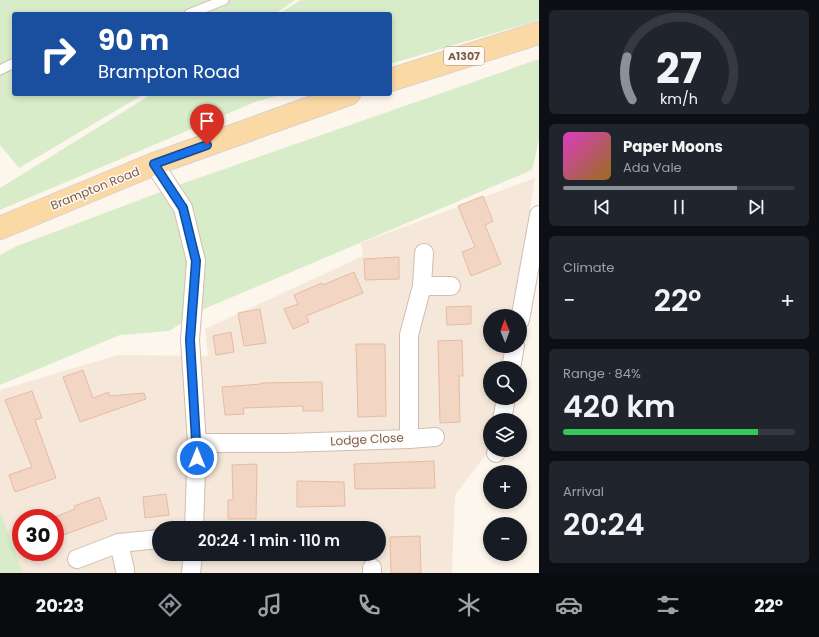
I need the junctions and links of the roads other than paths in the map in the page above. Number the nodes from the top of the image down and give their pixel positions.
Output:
1 (224, 0) edge
2 (194, 12) edge
3 (539, 33) edge
4 (12, 64) edge
5 (0, 70) edge
6 (392, 79) edge
7 (343, 96) edge
8 (154, 164) junction
9 (539, 214) edge
10 (0, 228) edge
11 (424, 253) dead end
12 (422, 286) junction
13 (450, 286) dead end
14 (522, 309) edge
15 (435, 437) dead end
16 (409, 439) junction
17 (197, 443) junction
18 (194, 521) edge
19 (152, 540) edge
20 (119, 543) junction
21 (77, 559) dead end
22 (192, 561) edge
23 (125, 570) dead end
24 (191, 573) edge

1 - 2 lane
3 - 6 main road, A1307
4 - 5 lane
7 - 8 main road, Brampton Road
8 - 10 main road, Brampton Road
8 - 17 street
9 - 14 street
11 - 12 street, Lodge Close
12 - 13 street
12 - 16 street, Lodge Close
15 - 16 street
16 - 17 street, Lodge Close
17 - 18 street
19 - 20 street
20 - 21 street
20 - 23 street
22 - 24 street

